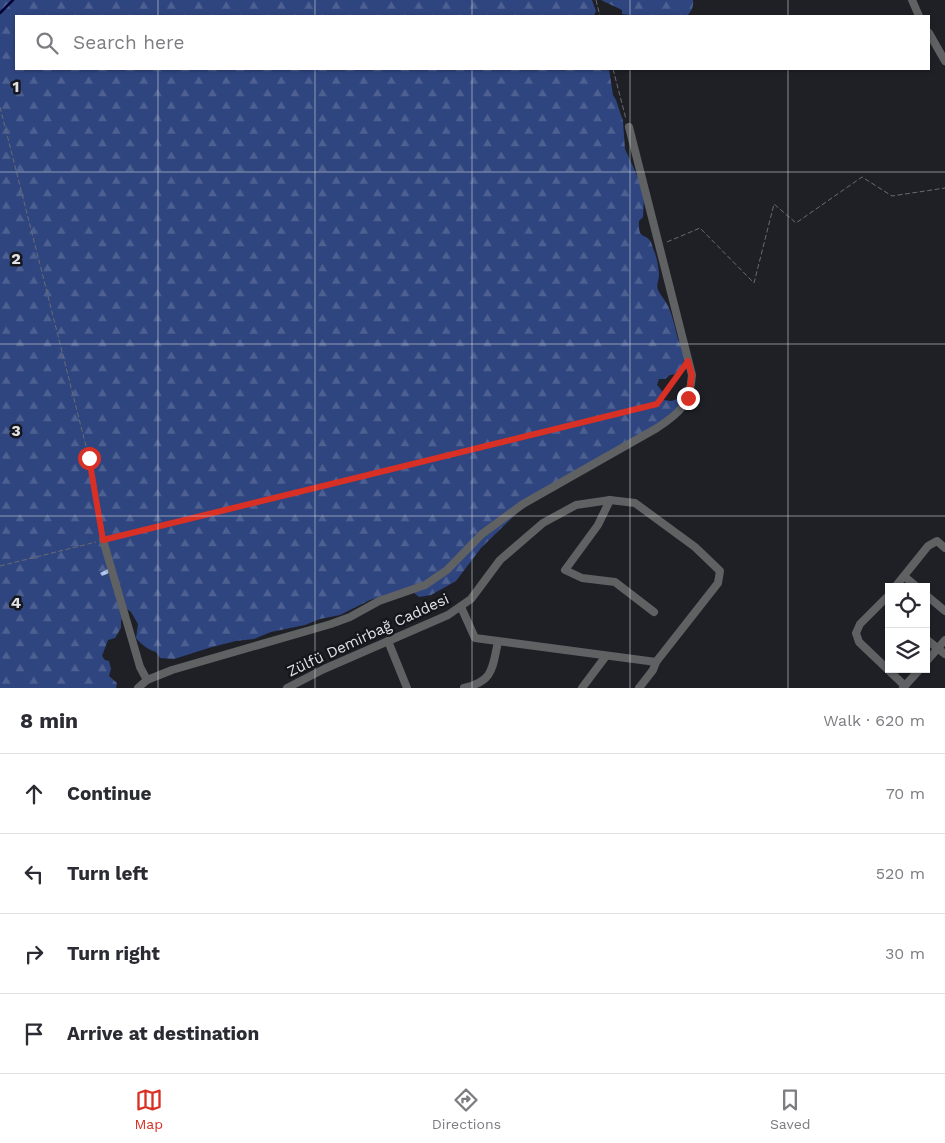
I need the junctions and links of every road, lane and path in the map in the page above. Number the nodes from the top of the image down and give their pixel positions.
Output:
1 (596, 0) edge
2 (912, 0) edge
3 (600, 15) edge
4 (919, 15) edge
5 (930, 35) edge
6 (944, 58) edge
7 (613, 70) edge
8 (0, 107) edge
9 (629, 127) joint
10 (945, 188) edge
11 (659, 245) junction
12 (688, 361) junction
13 (610, 500) junction
14 (103, 540) junction
15 (945, 548) edge
16 (0, 566) edge
17 (904, 576) junction
18 (899, 583) edge
19 (912, 583) edge
20 (930, 598) edge
21 (885, 600) edge
22 (882, 604) junction
23 (885, 606) edge
24 (461, 607) junction
25 (945, 611) edge
26 (654, 612) dead end
27 (945, 640) edge
28 (388, 641) junction
29 (498, 642) junction
30 (930, 642) edge
31 (938, 648) junction
32 (945, 654) edge
33 (606, 656) junction
34 (930, 657) edge
35 (656, 662) junction
36 (916, 673) edge
37 (146, 680) junction
38 (904, 687) edge
39 (138, 688) edge
40 (287, 688) edge
41 (407, 688) edge
42 (464, 688) edge
43 (582, 688) edge
44 (639, 688) edge

1 - 3 path
2 - 4 street
5 - 6 street
7 - 9 path
8 - 14 path
9 - 11 street
10 - 11 path
11 - 12 street
12 - 14 path
12 - 37 street
13 - 24 street, Zülfü Demirbağ Caddesi
13 - 26 street
13 - 35 street, Zülfü Demirbağ Caddesi
14 - 16 path
14 - 37 street
15 - 17 street
17 - 18 street
17 - 19 street
20 - 25 street
21 - 22 street
22 - 23 street
22 - 38 street
24 - 28 street, Zülfü Demirbağ Caddesi
24 - 29 street
27 - 31 street
28 - 40 street, Zülfü Demirbağ Caddesi
28 - 41 street
29 - 33 street
29 - 42 street
30 - 31 street
31 - 32 street
31 - 34 street
33 - 35 street
33 - 43 street
35 - 44 street
36 - 38 street
37 - 39 street

